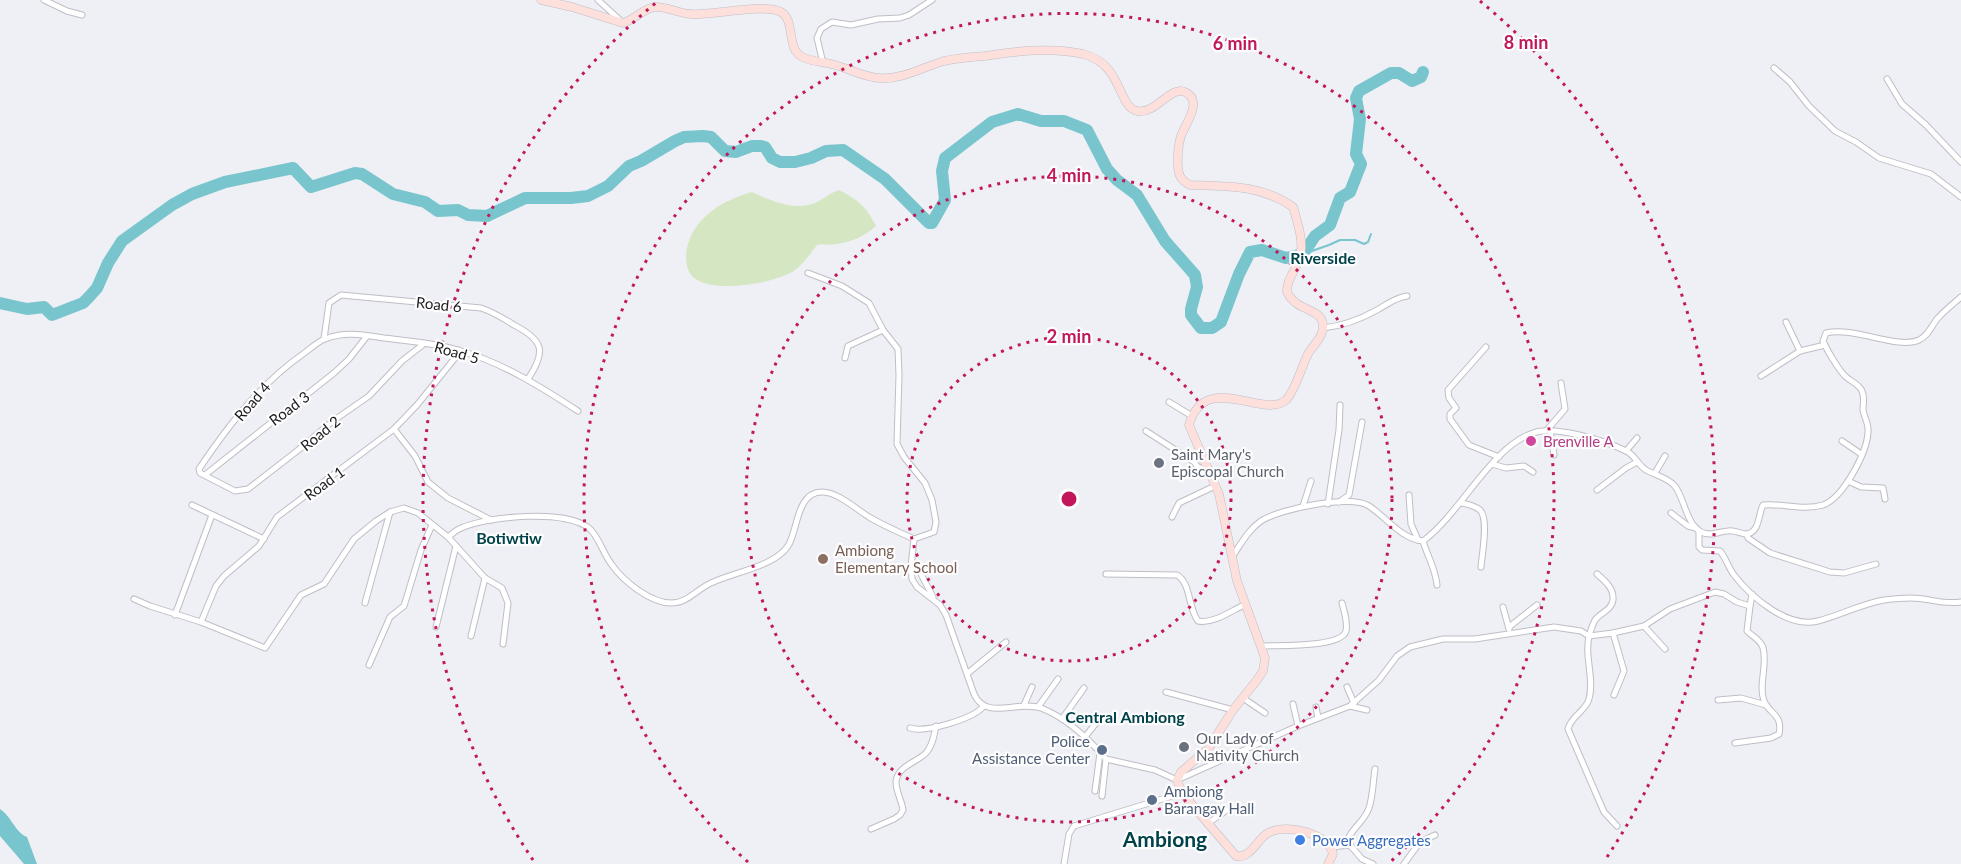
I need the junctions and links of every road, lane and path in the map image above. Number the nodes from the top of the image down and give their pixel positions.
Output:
1 (44, 0) edge
2 (542, 0) edge
3 (598, 0) edge
4 (933, 0) edge
5 (82, 15) dead end
6 (623, 23) junction
7 (823, 63) junction
8 (1774, 68) dead end
9 (1887, 79) dead end
10 (1961, 162) edge
11 (1961, 197) edge
12 (808, 273) dead end
13 (1407, 296) dead end
14 (1961, 297) edge
15 (1786, 322) dead end
16 (1323, 328) junction
17 (883, 330) junction
18 (367, 336) junction
19 (324, 339) junction
20 (425, 343) junction
21 (1825, 345) junction
22 (1485, 348) dead end
23 (459, 350) junction
24 (1800, 351) junction
25 (845, 358) dead end
26 (1761, 376) dead end
27 (528, 379) junction
28 (1561, 383) dead end
29 (1169, 402) dead end
30 (1340, 405) dead end
31 (578, 411) dead end
32 (1192, 416) junction
33 (1362, 422) dead end
34 (394, 429) junction
35 (1549, 430) junction
36 (1146, 431) dead end
37 (1637, 438) dead end
38 (1842, 441) dead end
39 (1626, 451) junction
40 (1862, 454) junction
41 (1554, 455) dead end
42 (1665, 456) dead end
43 (1499, 457) junction
44 (1637, 462) junction
45 (1492, 464) junction
46 (1210, 471) junction
47 (1533, 472) dead end
48 (1655, 474) junction
49 (205, 475) junction
50 (1311, 481) dead end
51 (1848, 481) junction
52 (1215, 486) junction
53 (1597, 490) dead end
54 (1409, 495) dead end
55 (1885, 500) dead end
56 (1338, 503) junction
57 (1462, 503) junction
58 (1328, 504) junction
59 (192, 505) dead end
60 (1304, 506) junction
61 (390, 512) junction
62 (1671, 513) dead end
63 (212, 514) junction
64 (1172, 517) dead end
65 (491, 520) junction
66 (432, 525) junction
67 (1697, 529) junction
68 (1747, 534) junction
69 (448, 537) junction
70 (264, 539) junction
71 (914, 540) junction
72 (1421, 541) junction
73 (456, 546) junction
74 (1232, 559) junction
75 (1876, 564) dead end
76 (1481, 567) dead end
77 (921, 572) dead end
78 (1106, 574) dead end
79 (1597, 574) dead end
80 (485, 578) junction
81 (1437, 585) dead end
82 (1752, 594) junction
83 (134, 599) dead end
84 (934, 599) junction
85 (1961, 602) edge
86 (365, 603) dead end
87 (1342, 603) dead end
88 (1244, 605) junction
89 (1537, 605) dead end
90 (1750, 606) junction
91 (1503, 607) dead end
92 (175, 615) junction
93 (201, 622) junction
94 (1644, 626) junction
95 (436, 627) dead end
96 (1509, 627) junction
97 (1613, 633) junction
98 (1511, 634) junction
99 (471, 636) dead end
100 (1589, 636) junction
101 (1006, 642) dead end
102 (503, 644) dead end
103 (1262, 646) junction
104 (1665, 649) dead end
105 (369, 665) dead end
106 (968, 673) junction
107 (1058, 679) dead end
108 (1032, 687) dead end
109 (1347, 687) dead end
110 (1084, 688) dead end
111 (1166, 692) dead end
112 (1614, 695) dead end
113 (1243, 698) junction
114 (1718, 700) dead end
115 (1293, 704) dead end
116 (1024, 705) junction
117 (1352, 705) junction
118 (1766, 705) junction
119 (983, 707) junction
120 (1038, 707) junction
121 (1316, 707) dead end
122 (1233, 710) junction
123 (1367, 710) dead end
124 (1265, 712) dead end
125 (1100, 718) dead end
126 (1318, 718) junction
127 (1062, 719) junction
128 (936, 726) junction
129 (1298, 726) junction
130 (910, 728) dead end
131 (1085, 736) junction
132 (1735, 743) dead end
133 (1100, 753) junction
134 (1106, 759) junction
135 (1374, 769) dead end
136 (1177, 780) junction
137 (1095, 791) dead end
138 (1182, 794) junction
139 (1102, 796) dead end
140 (1227, 810) dead end
141 (1207, 824) junction
142 (1617, 826) dead end
143 (871, 829) dead end
144 (1436, 835) dead end
145 (1346, 844) junction
146 (1331, 847) junction
147 (1064, 864) edge
148 (1328, 864) edge
149 (1373, 864) edge
150 (1404, 864) edge

1 - 5 street
2 - 6 main road
3 - 6 street
4 - 7 street
6 - 7 main road
7 - 16 main road
8 - 11 street
9 - 10 street
12 - 17 street
13 - 16 street
14 - 21 street
15 - 24 street
16 - 32 main road
17 - 25 street
17 - 71 street
18 - 19 street, Road 5
18 - 20 street, Road 5
18 - 49 street, Road 3
19 - 27 street, Road 6
19 - 49 street, Road 4
20 - 23 street, Road 5
20 - 49 street, Road 2
21 - 24 street
21 - 40 street
22 - 43 street
23 - 27 street, Road 5
23 - 34 street, Road 1
24 - 26 street
27 - 31 street, Road 5
28 - 35 street
29 - 32 street
30 - 58 street
32 - 46 main road
33 - 56 street
34 - 65 street
34 - 70 street, Road 1
35 - 39 street
35 - 41 street
35 - 43 street
36 - 46 street
37 - 39 street
38 - 40 street
39 - 44 street
40 - 51 street
42 - 48 street
43 - 45 street
44 - 48 street
44 - 53 street
45 - 47 street
45 - 57 street
46 - 52 main road
48 - 67 street
50 - 60 street
51 - 55 street
51 - 68 street
52 - 64 street
52 - 74 main road
54 - 72 street
56 - 58 street
56 - 72 street
57 - 72 street
57 - 76 street
58 - 60 street
59 - 63 street
60 - 74 street
61 - 66 street
61 - 86 street
61 - 93 street
62 - 67 street
63 - 70 street
63 - 92 street
65 - 69 street
65 - 71 street
66 - 69 street
66 - 105 street
67 - 68 street
67 - 82 street
68 - 75 street
69 - 73 street
70 - 93 street, Road 1
71 - 84 street
72 - 81 street
73 - 80 street
73 - 95 street
74 - 88 main road
77 - 84 street
78 - 88 street
79 - 100 street
80 - 99 street
80 - 102 street
82 - 85 street
82 - 90 street
83 - 92 street
84 - 106 street
87 - 103 street
88 - 103 main road
89 - 96 street
90 - 94 street
90 - 118 street
91 - 96 street
92 - 93 street
94 - 97 street
94 - 104 street
96 - 98 street
97 - 100 street
97 - 112 street
98 - 100 street
98 - 117 street
100 - 142 street
101 - 106 street
103 - 113 main road
106 - 119 street
107 - 120 street
108 - 116 street
109 - 117 street
110 - 127 street
111 - 122 street
113 - 122 main road
113 - 124 street
114 - 118 street
115 - 129 street
116 - 119 street
116 - 120 street
117 - 123 street
117 - 126 street
118 - 132 street
119 - 128 street
120 - 127 street
121 - 126 street
122 - 136 main road
125 - 131 street
126 - 129 street
127 - 131 street
128 - 130 street
128 - 143 street
129 - 136 street
131 - 133 street
133 - 134 street
133 - 137 street
134 - 136 street
134 - 139 street
135 - 145 street
136 - 138 main road
138 - 141 main road
138 - 147 street
140 - 141 street
141 - 146 main road
144 - 150 street
145 - 146 street
145 - 149 street
146 - 148 main road

